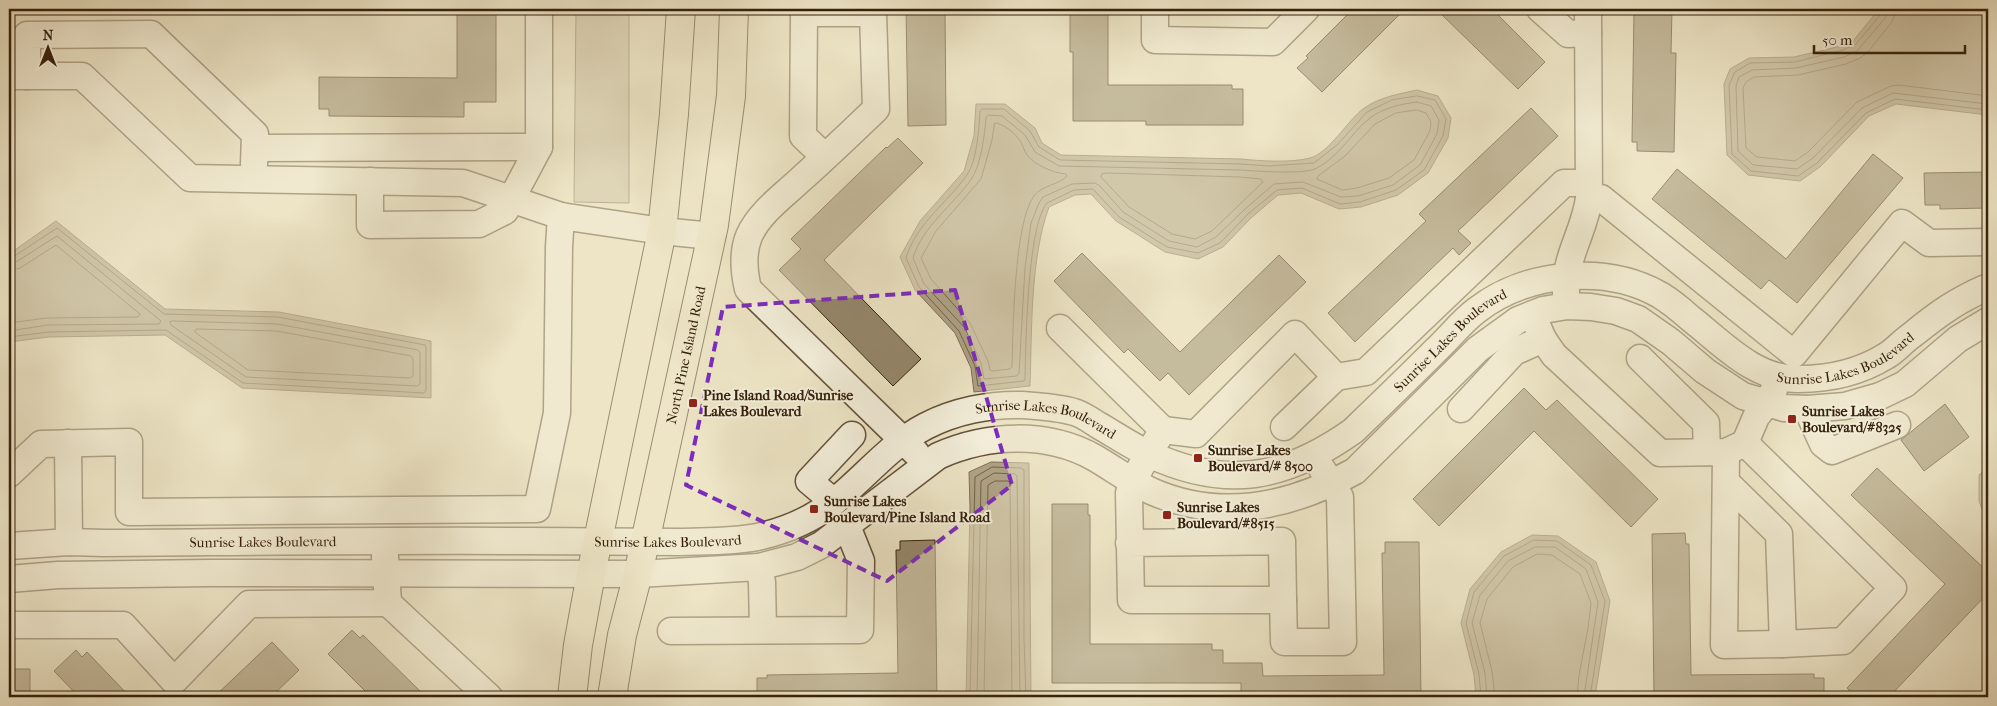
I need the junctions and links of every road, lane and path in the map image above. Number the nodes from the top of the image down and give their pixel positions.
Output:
1 (539, 9) edge
2 (681, 9) edge
3 (734, 9) edge
4 (1155, 9) edge
5 (1306, 9) edge
6 (1540, 9) edge
7 (1588, 21) edge
8 (18, 76) edge
9 (539, 147) junction
10 (255, 148) junction
11 (825, 157) junction
12 (254, 180) junction
13 (370, 182) junction
14 (1588, 190) junction
15 (510, 200) junction
16 (561, 216) junction
17 (662, 231) junction
18 (712, 236) junction
19 (1988, 242) edge
20 (1565, 277) junction
21 (1520, 287) junction
22 (1988, 287) edge
23 (1567, 306) junction
24 (1532, 314) junction
25 (1988, 321) edge
26 (1060, 328) dead end
27 (1543, 339) junction
28 (1794, 354) junction
29 (1640, 358) dead end
30 (1336, 377) junction
31 (1780, 378) junction
32 (1766, 404) junction
33 (1461, 409) dead end
34 (1807, 409) junction
35 (1897, 425) dead end
36 (1284, 427) dead end
37 (1164, 430) junction
38 (852, 435) dead end
39 (905, 441) junction
40 (68, 443) junction
41 (1726, 449) junction
42 (1148, 454) junction
43 (1314, 456) junction
44 (927, 464) junction
45 (9, 474) edge
46 (1133, 481) junction
47 (1726, 482) junction
48 (1332, 484) junction
49 (834, 502) junction
50 (383, 510) junction
51 (847, 526) junction
52 (384, 540) junction
53 (598, 541) junction
54 (69, 542) junction
55 (645, 542) junction
56 (1129, 543) junction
57 (9, 546) edge
58 (759, 568) junction
59 (385, 573) junction
60 (591, 574) junction
61 (638, 574) junction
62 (9, 579) edge
63 (1283, 600) junction
64 (388, 603) junction
65 (9, 625) edge
66 (763, 630) junction
67 (672, 631) dead end
68 (1783, 644) junction
69 (489, 697) edge
70 (572, 697) edge
71 (612, 697) edge

1 - 9 street
2 - 17 main road
3 - 18 main road, North Pine Island Road
4 - 5 street
6 - 7 street
7 - 14 street
8 - 10 street
8 - 12 street
9 - 10 street
9 - 15 street
10 - 12 street
11 - 11 street
11 - 39 street
12 - 13 street
13 - 15 street
13 - 15 street
14 - 20 street
14 - 28 street
14 - 30 street
15 - 16 street
16 - 17 street
16 - 50 street
17 - 18 street
17 - 53 main road
18 - 55 main road, North Pine Island Road
19 - 28 street
20 - 21 street, Sunrise Lakes Boulevard
20 - 23 street
20 - 31 street, Sunrise Lakes Boulevard
21 - 24 street
21 - 43 street, Sunrise Lakes Boulevard
22 - 31 street, Sunrise Lakes Boulevard
23 - 24 street, Sunrise Lakes Boulevard
23 - 32 street, Sunrise Lakes Boulevard
24 - 27 street
24 - 48 street, Sunrise Lakes Boulevard
25 - 34 street, Sunrise Lakes Boulevard
26 - 37 street
27 - 33 street
27 - 41 street
28 - 31 street
29 - 41 street
30 - 36 street
30 - 37 street
31 - 32 street
32 - 34 street, Sunrise Lakes Boulevard
32 - 41 street
34 - 35 street
37 - 42 street
38 - 49 street
39 - 42 street, Sunrise Lakes Boulevard
39 - 44 street
39 - 49 street, Sunrise Lakes Boulevard
40 - 45 street
40 - 50 street
40 - 54 street
41 - 47 street
41 - 68 street
42 - 43 street, Sunrise Lakes Boulevard
42 - 46 street
43 - 48 street
44 - 46 street, Sunrise Lakes Boulevard
44 - 51 street, Sunrise Lakes Boulevard
46 - 48 street, Sunrise Lakes Boulevard
46 - 56 street
47 - 68 street
47 - 68 street
48 - 63 street
49 - 55 street, Sunrise Lakes Boulevard
50 - 52 street
51 - 58 street, Sunrise Lakes Boulevard
51 - 66 street
52 - 53 street, Sunrise Lakes Boulevard
52 - 54 street, Sunrise Lakes Boulevard
52 - 59 street
53 - 55 street, Sunrise Lakes Boulevard
53 - 60 main road
54 - 57 street, Sunrise Lakes Boulevard
55 - 61 main road, North Pine Island Road
56 - 63 street
56 - 63 street
58 - 61 street, Sunrise Lakes Boulevard
58 - 66 street
59 - 60 street, Sunrise Lakes Boulevard
59 - 62 street, Sunrise Lakes Boulevard
59 - 64 street
60 - 61 street, Sunrise Lakes Boulevard
60 - 70 main road
61 - 71 main road, North Pine Island Road
64 - 65 street
64 - 69 street
66 - 67 street

